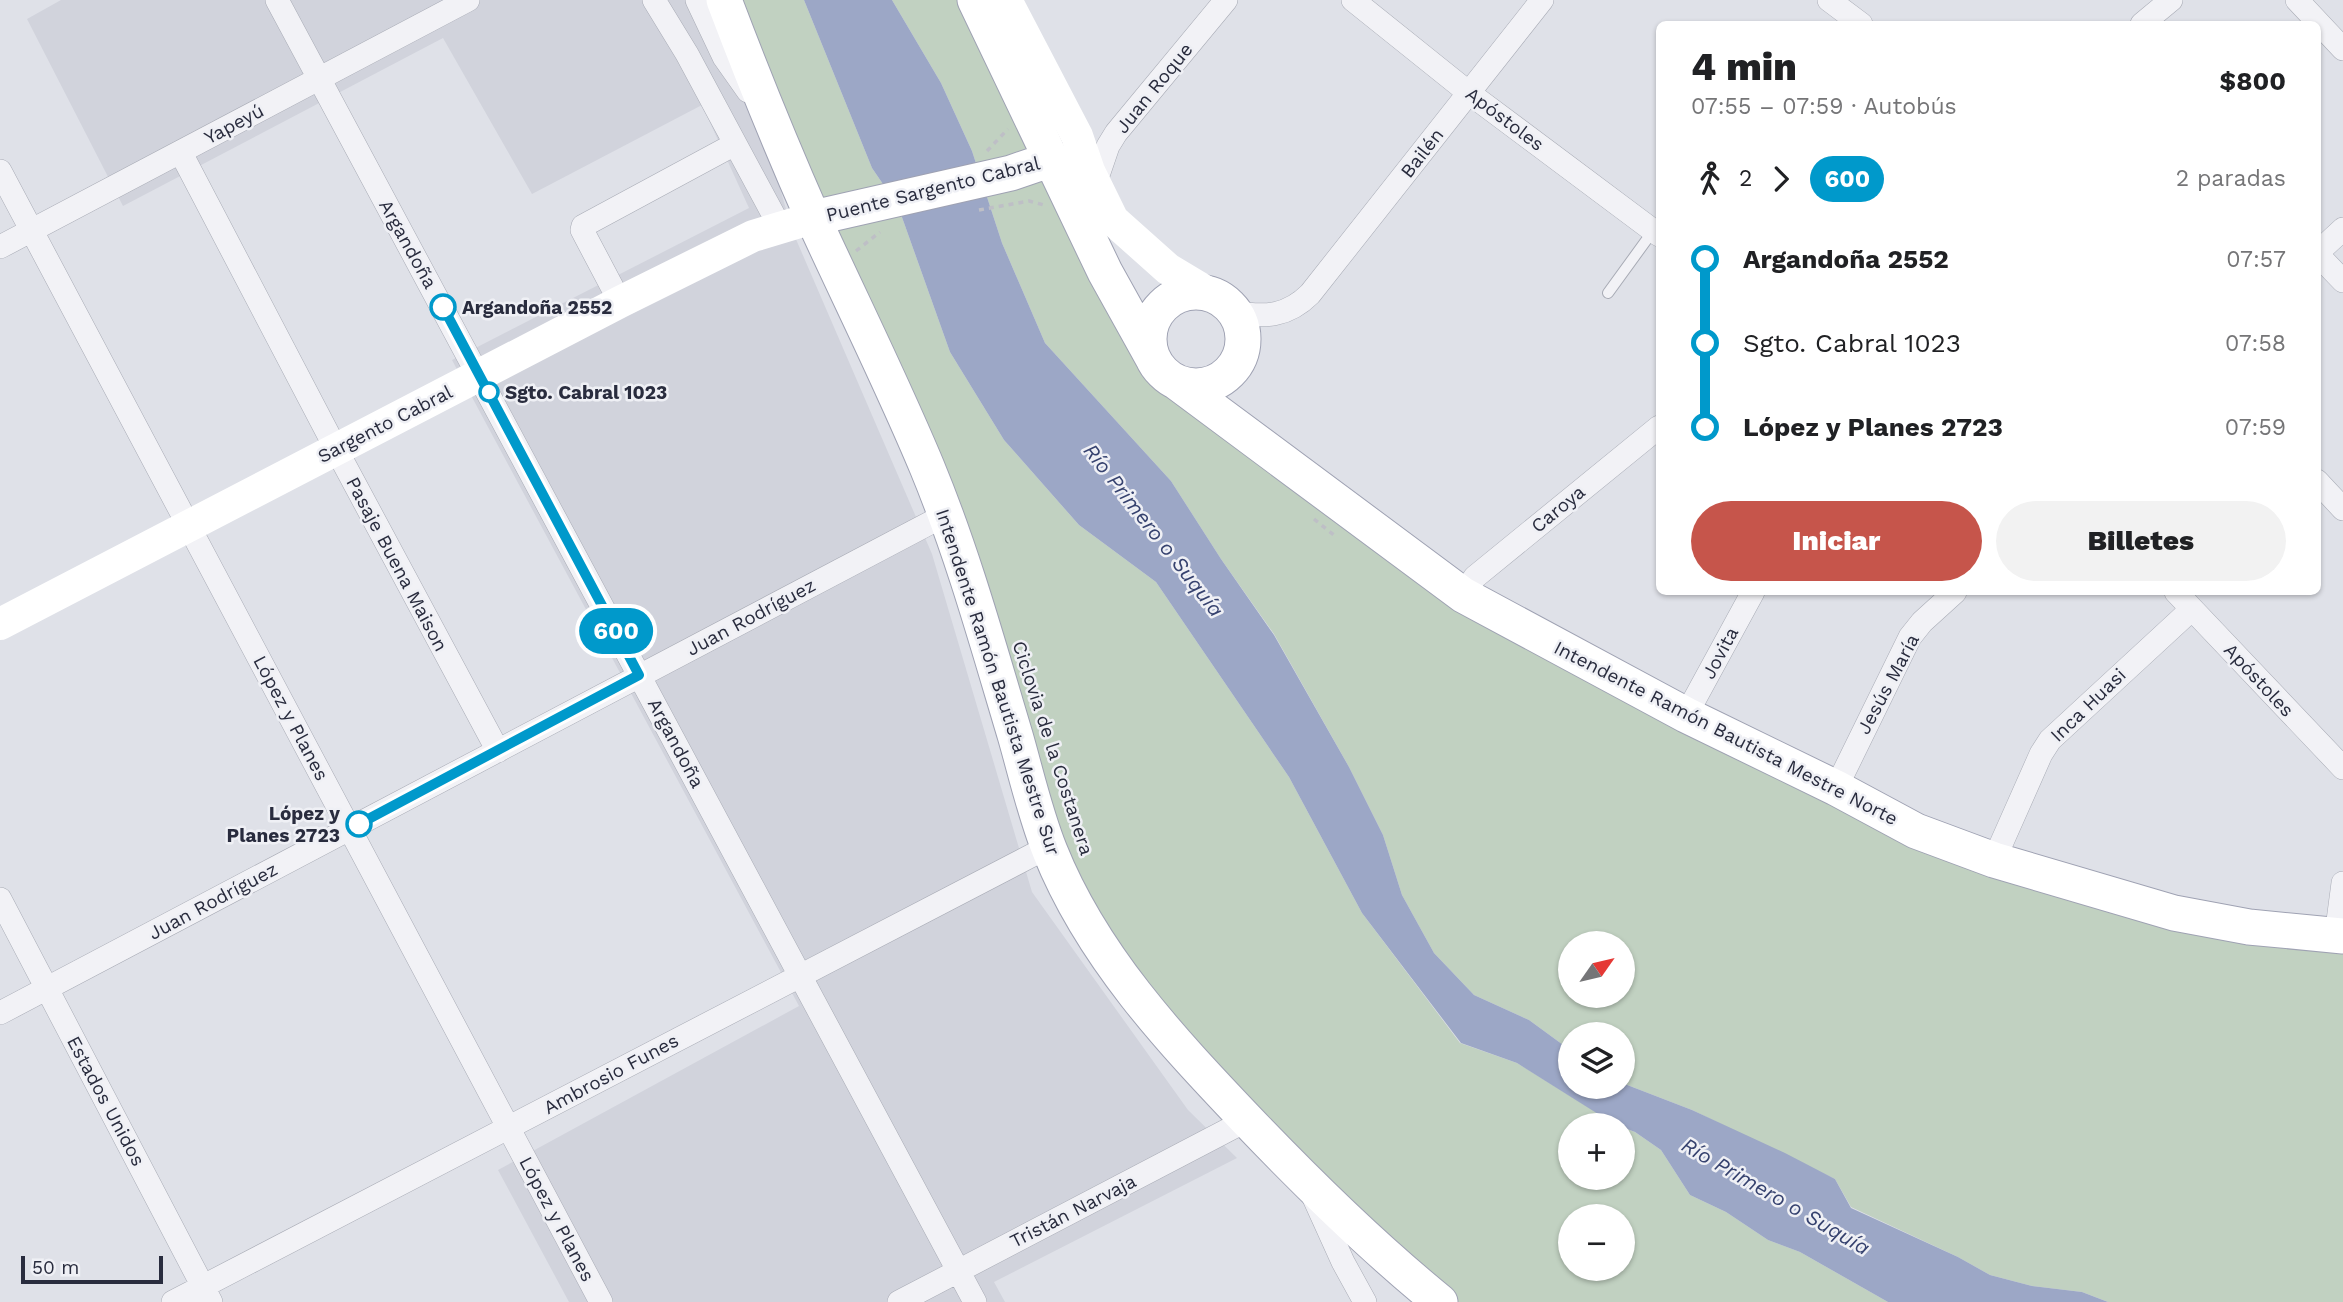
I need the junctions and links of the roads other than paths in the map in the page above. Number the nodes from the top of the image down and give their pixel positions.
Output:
1 (277, 0) edge
2 (468, 0) edge
3 (654, 0) edge
4 (697, 0) edge
5 (724, 0) edge
6 (975, 0) edge
7 (983, 0) edge
8 (1006, 0) edge
9 (1226, 0) edge
10 (1353, 0) edge
11 (1542, 0) edge
12 (1829, 0) edge
13 (2171, 0) edge
14 (2297, 0) edge
15 (1857, 21) edge
16 (2146, 21) edge
17 (2317, 21) edge
18 (2321, 26) edge
19 (2343, 49) edge
20 (1006, 64) junction
21 (318, 79) junction
22 (1469, 93) junction
23 (774, 129) junction
24 (735, 144) junction
25 (181, 153) junction
26 (1052, 159) junction
27 (0, 171) edge
28 (1095, 184) junction
29 (813, 218) junction
30 (780, 226) junction
31 (2343, 229) edge
32 (32, 231) junction
33 (1656, 233) edge
34 (0, 247) edge
35 (2321, 249) edge
36 (2321, 257) edge
37 (2343, 281) edge
38 (1608, 293) dead end
39 (620, 302) junction
40 (1222, 303) junction
41 (1165, 371) junction
42 (481, 376) junction
43 (1656, 429) edge
44 (335, 449) junction
45 (2321, 485) edge
46 (2343, 509) edge
47 (945, 515) junction
48 (189, 528) junction
49 (1463, 595) junction
50 (1751, 595) edge
51 (1952, 595) edge
52 (2179, 595) edge
53 (2192, 609) junction
54 (0, 624) edge
55 (639, 675) junction
56 (1686, 715) junction
57 (498, 751) junction
58 (2343, 768) edge
59 (1836, 788) junction
60 (350, 828) junction
61 (1048, 847) junction
62 (1994, 860) junction
63 (2343, 883) edge
64 (0, 900) edge
65 (2339, 936) edge
66 (800, 975) junction
67 (46, 988) junction
68 (0, 1013) edge
69 (1247, 1120) junction
70 (509, 1127) junction
71 (1309, 1185) junction
72 (958, 1270) junction
73 (207, 1294) edge
74 (173, 1302) edge
75 (601, 1302) edge
76 (899, 1302) edge
77 (975, 1302) edge
78 (1365, 1302) edge
79 (1440, 1302) edge

1 - 21 street, Argandoña
2 - 21 street, Yapeyú
3 - 24 street
4 - 23 street
5 - 23 main road, Intendente Ramón Bautista Mestre Sur
6 - 20 main road, Intendente Ramón Bautista Mestre Norte
7 - 20 street
8 - 28 street
9 - 28 street, Juan Roque
10 - 22 street, Apóstoles
11 - 22 street, Bailén
12 - 15 street
13 - 16 street
14 - 17 street
18 - 19 street
20 - 26 main road, Intendente Ramón Bautista Mestre Norte
21 - 25 street, Yapeyú
21 - 42 street, Argandoña
22 - 33 street, Apóstoles
22 - 40 street, Bailén
23 - 29 main road, Intendente Ramón Bautista Mestre Sur
24 - 30 street
24 - 39 street
25 - 32 street, Yapeyú
25 - 44 street, Pasaje Buena Maison
26 - 29 main road, Puente Sargento Cabral
26 - 41 main road, Intendente Ramón Bautista Mestre Norte
27 - 32 street, López y Planes
28 - 40 street
29 - 30 street, Sargento Cabral
29 - 47 main road, Intendente Ramón Bautista Mestre Sur
30 - 39 street, Sargento Cabral
31 - 35 street
32 - 34 street, Yapeyú
32 - 48 street, López y Planes
33 - 38 lane
36 - 37 street
39 - 42 street, Sargento Cabral
40 - 41 main road
40 - 41 main road
41 - 49 main road, Intendente Ramón Bautista Mestre Norte
42 - 44 street, Sargento Cabral
42 - 55 street, Argandoña
43 - 49 street, Caroya
44 - 48 street, Sargento Cabral
44 - 57 street, Pasaje Buena Maison
45 - 46 street
47 - 55 street, Juan Rodríguez
47 - 61 main road, Intendente Ramón Bautista Mestre Sur
48 - 54 street, Sargento Cabral
48 - 60 street, López y Planes
49 - 56 main road, Intendente Ramón Bautista Mestre Norte
50 - 56 street, Jovita
51 - 59 street, Jesús María
52 - 53 street, Apóstoles
53 - 58 street, Apóstoles
53 - 62 street, Inca Huasi
55 - 57 street, Juan Rodríguez
55 - 66 street, Argandoña
56 - 59 main road, Intendente Ramón Bautista Mestre Norte
57 - 60 street, Juan Rodríguez
59 - 62 main road, Intendente Ramón Bautista Mestre Norte
60 - 67 street, Juan Rodríguez
60 - 70 street, López y Planes
61 - 66 street, Ambrosio Funes
61 - 69 main road, Intendente Ramón Bautista Mestre Sur
62 - 65 main road, Intendente Ramón Bautista Mestre Norte
63 - 65 street
64 - 67 street, Estados Unidos
66 - 70 street, Ambrosio Funes
66 - 72 street, Argandoña
67 - 68 street, Juan Rodríguez
67 - 73 street, Estados Unidos
69 - 71 main road, Intendente Ramón Bautista Mestre Sur
69 - 72 street, Tristán Narvaja
70 - 73 street, Ambrosio Funes
70 - 75 street, López y Planes
71 - 78 street
71 - 79 main road, Intendente Ramón Bautista Mestre Sur
72 - 76 street, Tristán Narvaja
72 - 77 street, Argandoña
73 - 74 street, Ambrosio Funes

